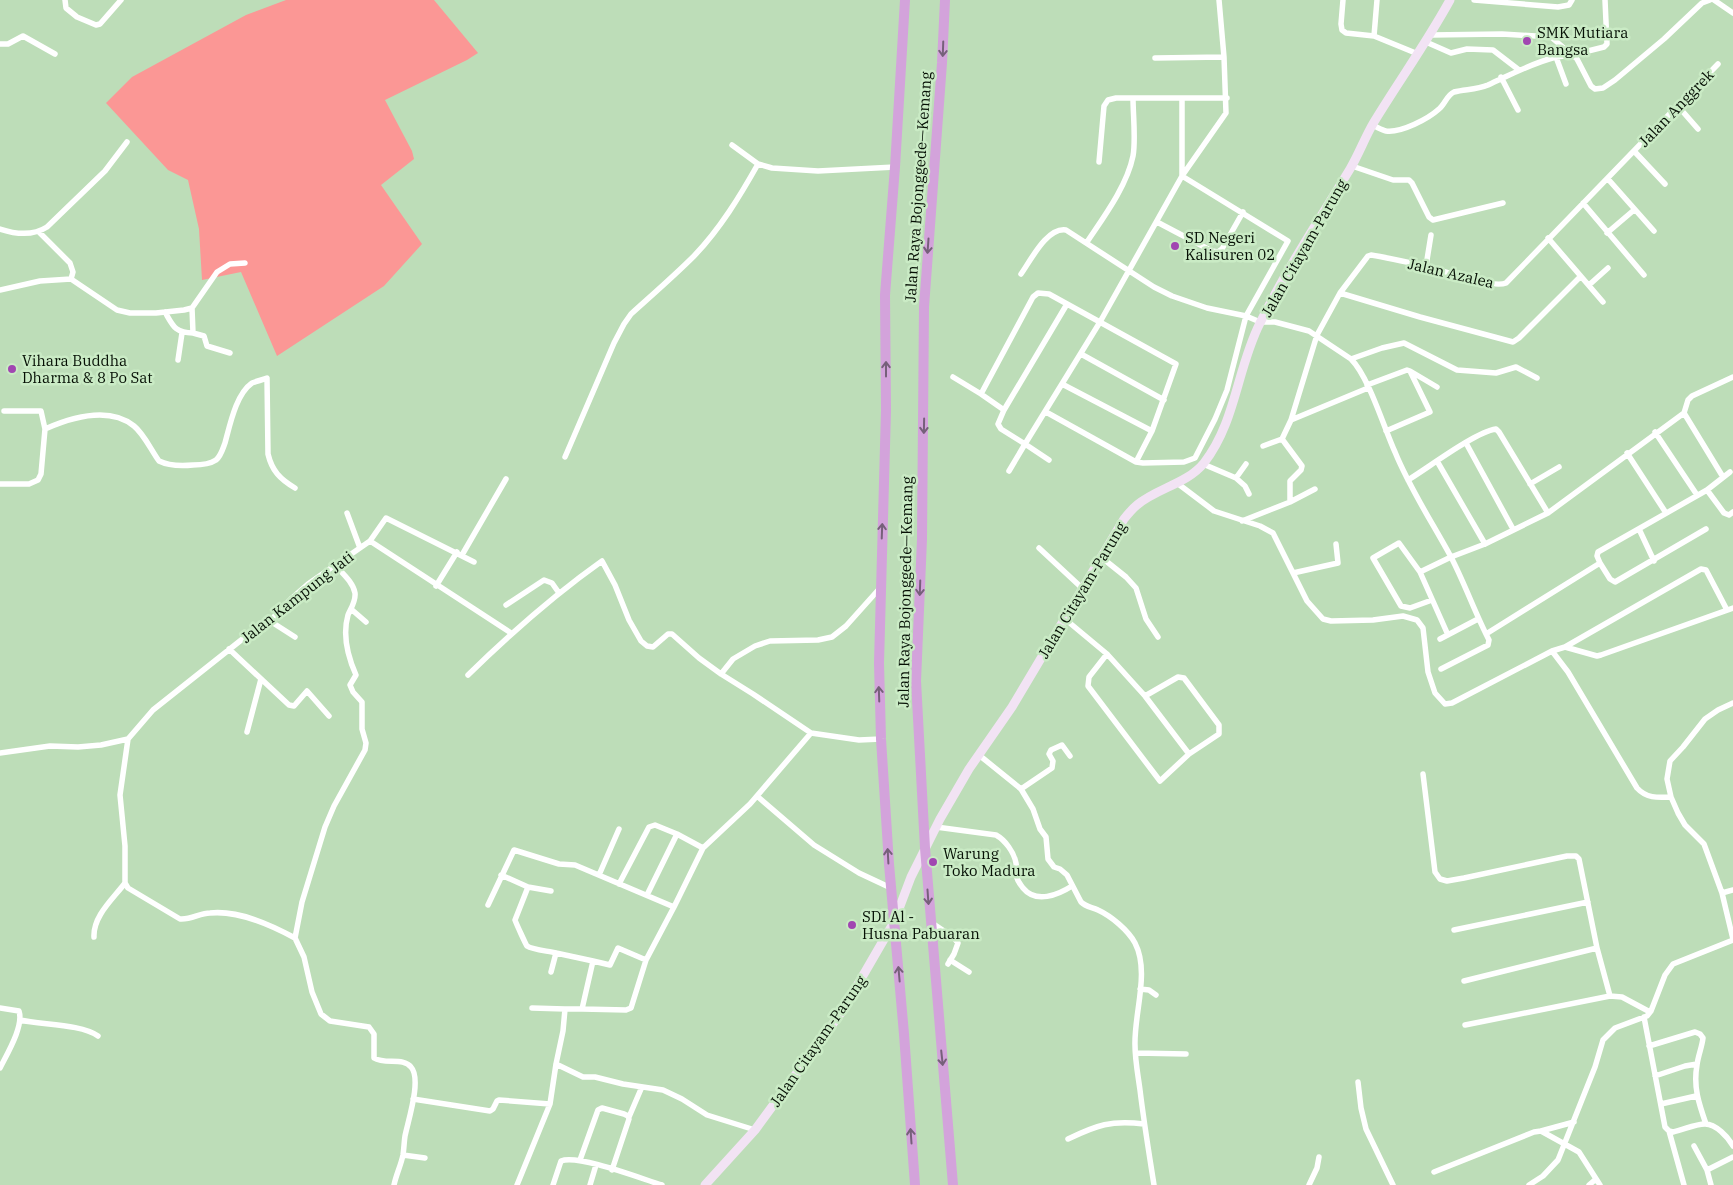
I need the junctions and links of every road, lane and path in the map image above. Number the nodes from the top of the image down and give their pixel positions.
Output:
1 (65, 0) edge
2 (121, 0) edge
3 (905, 0) edge
4 (945, 0) edge
5 (1219, 0) edge
6 (1342, 0) edge
7 (1377, 0) edge
8 (1450, 0) edge
9 (1474, 0) edge
10 (1572, 0) edge
11 (1605, 0) edge
12 (1710, 0) edge
13 (1714, 0) edge
14 (1733, 13) edge
15 (1374, 36) junction
16 (1428, 38) junction
17 (0, 44) edge
18 (55, 54) dead end
19 (1418, 54) junction
20 (1572, 55) junction
21 (1224, 57) junction
22 (1556, 57) junction
23 (1155, 58) dead end
24 (1718, 64) dead end
25 (1519, 70) junction
26 (1501, 78) junction
27 (1566, 84) dead end
28 (1134, 98) junction
29 (1182, 98) junction
30 (1226, 98) junction
31 (1677, 105) junction
32 (1518, 110) dead end
33 (1372, 125) junction
34 (1698, 129) dead end
35 (127, 142) dead end
36 (732, 146) dead end
37 (1634, 151) junction
38 (1099, 162) dead end
39 (758, 164) junction
40 (1352, 166) junction
41 (896, 167) junction
42 (1182, 176) junction
43 (1608, 179) junction
44 (1665, 184) dead end
45 (1503, 203) dead end
46 (1584, 203) junction
47 (1634, 210) junction
48 (1243, 212) junction
49 (1157, 222) junction
50 (0, 229) edge
51 (1654, 231) dead end
52 (39, 232) junction
53 (1607, 233) junction
54 (1432, 235) dead end
55 (1548, 238) junction
56 (1087, 242) junction
57 (245, 263) dead end
58 (1426, 266) junction
59 (1608, 268) dead end
60 (1130, 270) junction
61 (1021, 274) dead end
62 (1644, 275) dead end
63 (1580, 277) junction
64 (71, 279) junction
65 (1589, 285) junction
66 (0, 290) edge
67 (1340, 294) junction
68 (1603, 302) dead end
69 (1067, 304) junction
70 (192, 308) junction
71 (165, 312) junction
72 (1246, 316) junction
73 (1100, 322) junction
74 (1260, 322) junction
75 (182, 333) junction
76 (193, 333) junction
77 (1317, 335) junction
78 (230, 354) dead end
79 (1081, 354) junction
80 (1351, 359) junction
81 (178, 360) dead end
82 (1410, 371) junction
83 (953, 377) dead end
84 (1733, 377) edge
85 (1537, 378) dead end
86 (1062, 384) junction
87 (1368, 386) junction
88 (1437, 387) dead end
89 (981, 394) junction
90 (1164, 400) junction
91 (1004, 410) junction
92 (4, 411) dead end
93 (1046, 412) junction
94 (1684, 413) junction
95 (1291, 420) junction
96 (45, 429) junction
97 (1152, 431) junction
98 (1386, 431) junction
99 (1655, 432) junction
100 (1282, 439) junction
101 (1466, 443) junction
102 (1025, 444) junction
103 (1262, 446) dead end
104 (1628, 453) junction
105 (566, 457) dead end
106 (1049, 460) dead end
107 (1438, 461) junction
108 (1136, 462) junction
109 (1204, 464) junction
110 (1246, 464) dead end
111 (1559, 467) dead end
112 (1009, 471) dead end
113 (1730, 472) dead end
114 (1723, 477) junction
115 (1236, 478) junction
116 (506, 479) dead end
117 (1408, 480) junction
118 (1177, 483) junction
119 (0, 484) edge
120 (1530, 484) junction
121 (295, 488) dead end
122 (1315, 489) dead end
123 (1707, 490) junction
124 (1249, 494) dead end
125 (1697, 495) junction
126 (1290, 502) junction
127 (1733, 512) edge
128 (347, 513) dead end
129 (1548, 513) junction
130 (1666, 513) junction
131 (1242, 521) junction
132 (1513, 529) junction
133 (1639, 529) junction
134 (1706, 529) dead end
135 (370, 541) junction
136 (1336, 544) dead end
137 (1484, 544) junction
138 (360, 548) junction
139 (1039, 548) dead end
140 (459, 553) junction
141 (1100, 557) junction
142 (1451, 557) junction
143 (1654, 561) junction
144 (474, 562) dead end
145 (1600, 563) junction
146 (335, 565) junction
147 (1420, 572) junction
148 (1293, 573) junction
149 (436, 586) junction
150 (881, 586) junction
151 (1082, 588) junction
152 (559, 593) junction
153 (1432, 600) junction
154 (506, 604) dead end
155 (351, 608) junction
156 (1730, 609) edge
157 (1065, 619) junction
158 (1478, 619) junction
159 (270, 621) junction
160 (366, 622) dead end
161 (510, 634) junction
162 (1486, 634) junction
163 (1448, 635) junction
164 (295, 636) dead end
165 (1158, 637) dead end
166 (1440, 639) dead end
167 (1564, 647) junction
168 (229, 649) junction
169 (1552, 651) junction
170 (1107, 654) junction
171 (1441, 669) dead end
172 (721, 674) junction
173 (468, 675) dead end
174 (261, 679) junction
175 (1145, 696) junction
176 (1733, 703) edge
177 (329, 716) dead end
178 (247, 732) dead end
179 (811, 733) junction
180 (128, 739) junction
181 (881, 739) junction
182 (0, 753) edge
183 (1190, 754) junction
184 (979, 755) junction
185 (1070, 756) dead end
186 (1422, 774) dead end
187 (1021, 789) junction
188 (757, 796) junction
189 (1671, 797) junction
190 (936, 827) junction
191 (619, 829) dead end
192 (677, 834) junction
193 (703, 848) junction
194 (925, 848) junction
195 (502, 875) junction
196 (598, 875) junction
197 (125, 883) junction
198 (619, 884) junction
199 (1072, 886) junction
200 (528, 887) junction
201 (891, 888) junction
202 (1733, 890) edge
203 (551, 891) dead end
204 (1722, 893) junction
205 (647, 895) junction
206 (1588, 902) junction
207 (488, 905) dead end
208 (674, 907) junction
209 (894, 922) junction
210 (930, 922) junction
211 (1454, 930) dead end
212 (94, 937) dead end
213 (295, 938) junction
214 (1733, 939) edge
215 (1597, 948) junction
216 (556, 953) junction
217 (646, 960) junction
218 (593, 961) junction
219 (550, 972) dead end
220 (969, 972) dead end
221 (1464, 981) dead end
222 (1140, 989) junction
223 (1156, 995) dead end
224 (1610, 996) junction
225 (0, 1008) edge
226 (532, 1008) dead end
227 (565, 1009) junction
228 (582, 1009) junction
229 (1650, 1012) junction
230 (1644, 1017) junction
231 (20, 1020) junction
232 (1465, 1025) dead end
233 (98, 1036) dead end
234 (1649, 1046) junction
235 (1136, 1053) junction
236 (1186, 1054) dead end
237 (556, 1064) junction
238 (1697, 1064) junction
239 (0, 1068) edge
240 (1655, 1076) junction
241 (1358, 1082) dead end
242 (641, 1089) dead end
243 (1696, 1096) junction
244 (413, 1099) junction
245 (550, 1104) junction
246 (1661, 1104) junction
247 (629, 1118) junction
248 (1574, 1122) junction
249 (1144, 1124) junction
250 (1706, 1124) junction
251 (756, 1130) junction
252 (1542, 1131) junction
253 (1668, 1131) junction
254 (1068, 1139) dead end
255 (1565, 1145) junction
256 (1694, 1146) dead end
257 (1733, 1146) edge
258 (403, 1155) junction
259 (1733, 1157) edge
260 (425, 1158) dead end
261 (1319, 1158) dead end
262 (580, 1160) junction
263 (596, 1165) junction
264 (612, 1170) junction
265 (1707, 1170) junction
266 (1434, 1172) dead end
267 (1598, 1182) edge
268 (394, 1185) edge
269 (517, 1185) edge
270 (553, 1185) edge
271 (590, 1185) edge
272 (662, 1185) edge
273 (705, 1185) edge
274 (915, 1185) edge
275 (953, 1185) edge
276 (1154, 1185) edge
277 (1309, 1185) edge
278 (1393, 1185) edge
279 (1529, 1185) edge
280 (1589, 1185) edge
281 (1684, 1185) edge
282 (1711, 1185) edge

1 - 2 street
3 - 41 highway, Jalan Raya Bojonggede—Kemang
4 -> 194 highway, Jalan Raya Bojonggede—Kemang
5 - 21 street
6 - 15 street
7 - 15 street
8 - 16 main road, Jalan Citayam-Parung
9 - 10 street
11 - 20 street
12 - 20 street
13 - 14 street
15 - 19 street
16 - 19 main road, Jalan Citayam-Parung
16 - 20 street
16 - 25 street
17 - 18 street
19 - 33 main road, Jalan Citayam-Parung
20 - 22 street
21 - 23 street
21 - 30 street
22 - 25 street
22 - 27 street
24 - 31 street, Jalan Anggrek
25 - 26 street
26 - 32 street
26 - 33 street
28 - 29 street
28 - 38 street
28 - 56 street
29 - 30 street
29 - 42 street
30 - 42 street
31 - 34 street
31 - 37 street, Jalan Anggrek
33 - 40 main road, Jalan Citayam-Parung
35 - 52 street
36 - 39 street
37 - 43 street, Jalan Azalea
37 - 44 street
39 - 41 street
39 - 105 street
40 - 45 street
40 - 74 main road, Jalan Citayam-Parung
150 -> 41 highway, Jalan Raya Bojonggede—Kemang
42 - 48 street
42 - 49 street
43 - 46 street, Jalan Azalea
43 - 47 street
46 - 53 street
46 - 55 street, Jalan Azalea
47 - 51 street
47 - 53 street
48 - 49 street
48 - 72 street
49 - 60 street
50 - 52 street
52 - 64 street
53 - 62 street
54 - 58 street
55 - 58 street, Jalan Azalea
55 - 63 street
56 - 60 street
56 - 61 street
57 - 70 street
58 - 67 street, Jalan Azalea
59 - 65 street
60 - 72 street
60 - 73 street
63 - 65 street
63 - 67 street
64 - 66 street
64 - 71 street
65 - 68 street
67 - 77 street, Jalan Azalea
69 - 73 street
69 - 89 street
69 - 91 street
70 - 71 street
70 - 76 street
71 - 75 street
72 - 74 street
72 - 108 street
73 - 79 street
73 - 90 street
74 - 77 street
74 - 109 main road, Jalan Citayam-Parung
75 - 76 street
75 - 81 street
76 - 78 street
77 - 80 street
77 - 95 street, Jalan Azalea
79 - 86 street
79 - 90 street
80 - 85 street
80 - 87 street
82 - 87 street
82 - 88 street
82 - 98 street
83 - 89 street
84 - 94 street
86 - 93 street
86 - 97 street
87 - 95 street
87 - 98 street
89 - 91 street
90 - 97 street
91 - 102 street
92 - 96 street
93 - 102 street
93 - 108 street
94 - 99 street
94 - 114 street
95 - 100 street, Jalan Azalea
96 - 119 street
96 - 121 street
97 - 108 street
98 - 117 street
99 - 104 street
99 - 125 street
100 - 103 street
100 - 126 street
101 - 107 street
101 - 120 street
101 - 132 street
102 - 106 street
102 - 112 street
104 - 129 street
104 - 130 street
107 - 117 street
107 - 137 street
109 - 115 street
109 - 118 main road, Jalan Citayam-Parung
110 - 115 street
111 - 120 street
113 - 114 street
114 - 123 street
115 - 124 street
116 - 140 street
117 - 142 street
118 - 131 street
118 - 141 main road, Jalan Citayam-Parung
120 - 129 street
122 - 126 street
123 - 125 street
123 - 127 street
125 - 130 street
126 - 131 street
128 - 138 street
129 - 132 street
130 - 133 street
131 - 148 street
132 - 137 street
133 - 143 street
133 - 145 street
134 - 143 street
135 - 138 street, Jalan Kampung Jati
135 - 140 street
135 - 149 street
136 - 148 street
137 - 142 street
138 - 146 street, Jalan Kampung Jati
139 - 151 street
140 - 144 street
140 - 149 street
141 - 151 main road, Jalan Citayam-Parung
141 - 165 street
142 - 147 street
142 - 158 street
143 - 145 street
145 - 162 street
146 - 155 street
146 - 159 street, Jalan Kampung Jati
147 - 153 street
147 - 153 street
148 - 169 street
149 - 161 street
150 - 172 street
181 -> 150 highway, Jalan Raya Bojonggede—Kemang
151 - 157 main road, Jalan Citayam-Parung
152 - 154 street
152 - 161 street
152 - 172 street
153 - 163 street
155 - 160 street
155 - 213 street
156 - 167 street
156 - 167 street
157 - 170 street
157 - 184 main road, Jalan Citayam-Parung
158 - 162 street
158 - 163 street
159 - 164 street
159 - 168 street, Jalan Kampung Jati
161 - 173 street
162 - 171 street
163 - 166 street
167 - 169 street
168 - 174 street
168 - 180 street, Jalan Kampung Jati
169 - 189 street
170 - 175 street
170 - 183 street
172 - 179 street
174 - 177 street
174 - 178 street
175 - 183 street
175 - 183 street
176 - 189 street
179 - 181 street
179 - 188 street
180 - 182 street
180 - 197 street
201 -> 181 highway, Jalan Raya Bojonggede—Kemang
184 - 187 street
184 - 190 main road, Jalan Citayam-Parung
185 - 187 street
186 - 206 street
187 - 199 street
188 - 193 street
188 - 201 street
189 - 204 street
190 - 194 main road, Jalan Citayam-Parung
190 - 199 street
191 - 196 street
192 - 193 street
192 - 198 street
192 - 205 street
193 - 208 street
194 - 209 main road, Jalan Citayam-Parung
194 -> 210 highway, Jalan Raya Bojonggede—Kemang
195 - 196 street
195 - 200 street
195 - 207 street
196 - 198 street
197 - 212 street
197 - 213 street
198 - 205 street
199 - 222 street
200 - 203 street
200 - 216 street
201 - 209 highway, Jalan Raya Bojonggede—Kemang
202 - 204 street
204 - 214 street
205 - 208 street
206 - 211 street
206 - 215 street
208 - 217 street
209 - 251 main road, Jalan Citayam-Parung
274 -> 209 highway, Jalan Raya Bojonggede—Kemang
210 - 220 street
210 -> 275 highway, Jalan Raya Bojonggede—Kemang
213 - 244 street
214 - 229 street
215 - 221 street
215 - 224 street
216 - 218 street
216 - 219 street
217 - 218 street
217 - 228 street
218 - 228 street
222 - 223 street
222 - 235 street
224 - 229 street
224 - 232 street
225 - 231 street
226 - 227 street
227 - 228 street
227 - 237 street
229 - 230 street
230 - 234 street
230 - 248 street
231 - 233 street
231 - 239 street
234 - 238 street
234 - 240 street
235 - 236 street
235 - 249 street
237 - 245 street
237 - 251 street
238 - 240 street
238 - 243 street
240 - 246 street
241 - 278 street
242 - 247 street
243 - 246 street
243 - 250 street
244 - 245 street
244 - 258 street
245 - 269 street
246 - 253 street
247 - 262 street
247 - 264 street
248 - 252 street
248 - 255 street
249 - 254 street
249 - 276 street
250 - 253 street
250 - 257 street
251 - 273 main road, Jalan Citayam-Parung
252 - 255 street
252 - 266 street
253 - 281 street
255 - 267 street
255 - 279 street
256 - 265 street
258 - 260 street
258 - 268 street
259 - 265 street
261 - 277 street
262 - 263 street
262 - 270 street
263 - 264 street
263 - 271 street
264 - 272 street
265 - 282 street
267 - 280 street

